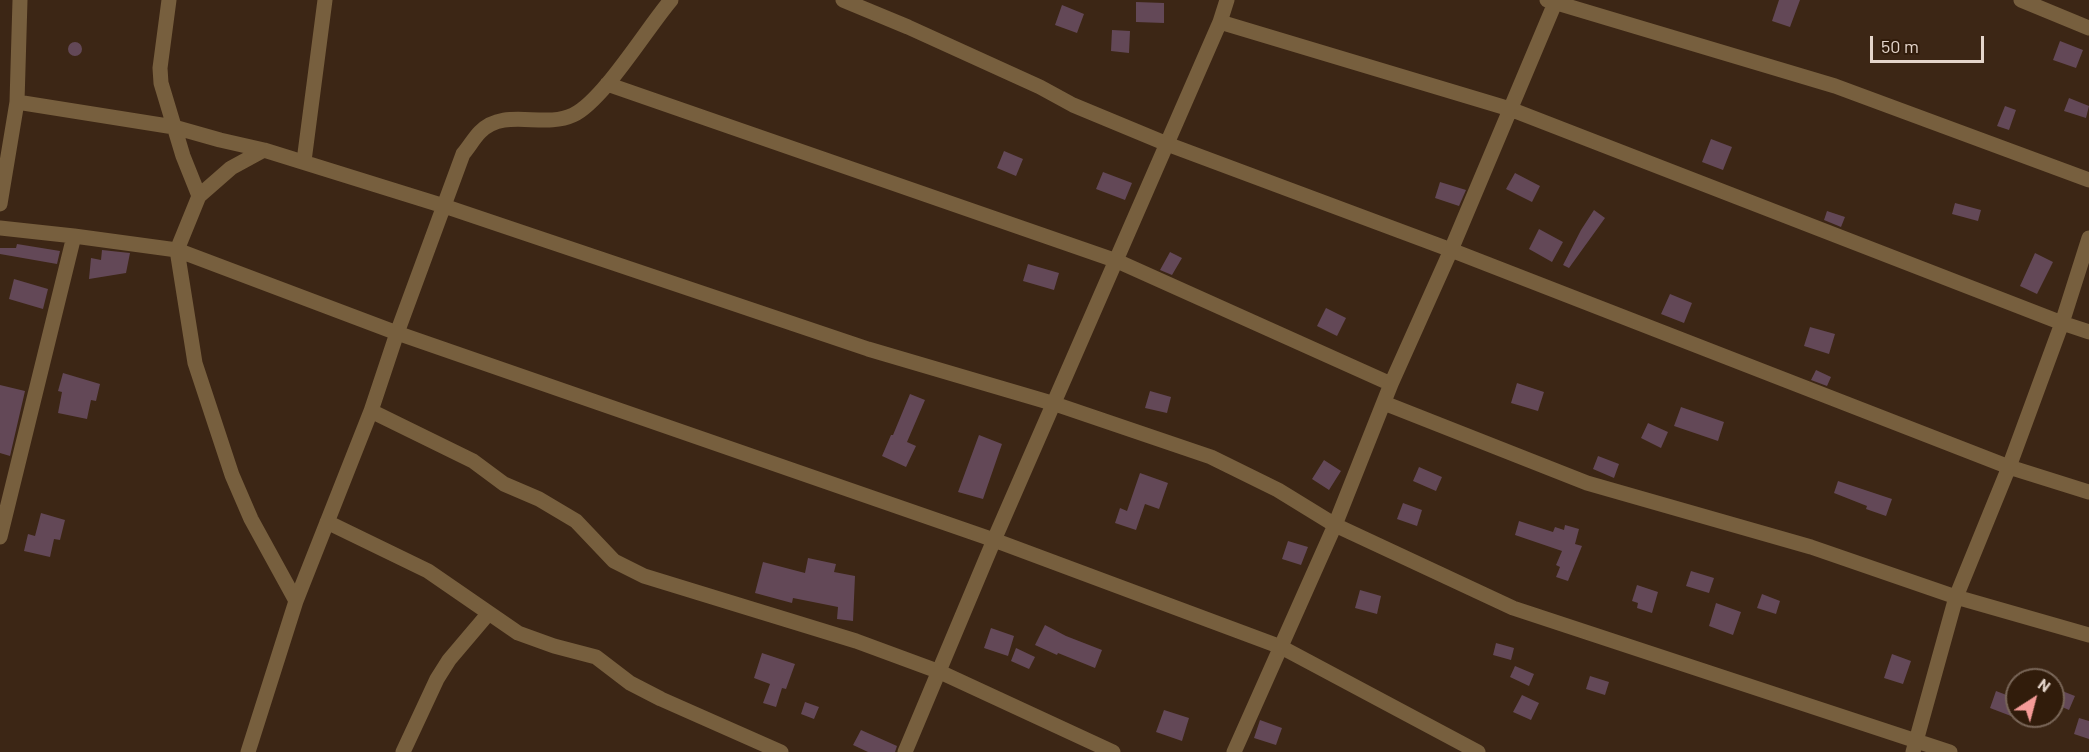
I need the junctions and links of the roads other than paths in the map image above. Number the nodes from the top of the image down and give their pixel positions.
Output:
1 (20, 0) edge
2 (169, 0) edge
3 (325, 0) edge
4 (671, 0) edge
5 (843, 0) edge
6 (1227, 0) edge
7 (2021, 0) edge
8 (1551, 1) edge
9 (1220, 22) junction
10 (2089, 28) edge
11 (607, 84) junction
12 (17, 102) junction
13 (1510, 109) junction
14 (174, 127) junction
15 (1167, 144) junction
16 (264, 150) junction
17 (304, 161) junction
18 (2089, 180) edge
19 (199, 195) junction
20 (0, 204) edge
21 (444, 206) junction
22 (0, 228) edge
23 (74, 236) junction
24 (2089, 238) edge
25 (177, 250) junction
26 (1451, 250) junction
27 (1117, 261) junction
28 (2062, 323) junction
29 (2089, 332) edge
30 (397, 333) junction
31 (1391, 384) junction
32 (1384, 403) junction
33 (1055, 404) junction
34 (371, 411) junction
35 (2009, 467) junction
36 (2089, 492) edge
37 (327, 522) junction
38 (1335, 525) junction
39 (0, 537) edge
40 (994, 540) junction
41 (1956, 597) junction
42 (296, 601) junction
43 (488, 614) junction
44 (2089, 635) edge
45 (1281, 647) junction
46 (940, 672) junction
47 (1914, 746) edge
48 (248, 752) edge
49 (403, 752) edge
50 (781, 752) edge
51 (905, 752) edge
52 (1113, 752) edge
53 (1234, 752) edge
54 (1478, 752) edge
55 (1950, 752) edge

1 - 12 street
2 - 14 street
3 - 17 street
4 - 11 street
5 - 15 street
6 - 9 street
7 - 10 street
8 - 13 street
8 - 18 street
9 - 13 street
9 - 15 street
11 - 21 street
11 - 27 street
12 - 14 street
12 - 20 street
13 - 26 street
13 - 28 street
14 - 16 street
14 - 19 street
15 - 26 street
15 - 27 street
16 - 17 street
16 - 19 street
17 - 21 street
19 - 25 street
21 - 30 street
21 - 33 street
22 - 23 street
23 - 25 street
23 - 39 street
24 - 28 street
25 - 30 street
25 - 42 street
26 - 31 street
26 - 35 street
27 - 31 street
27 - 33 street
28 - 29 street
28 - 35 street
30 - 34 street
30 - 40 street
31 - 32 street
32 - 38 street
32 - 41 street
33 - 38 street
33 - 40 street
34 - 37 street
34 - 46 street
35 - 36 street
35 - 41 street
37 - 42 street
37 - 43 street
38 - 45 street
38 - 47 street
40 - 45 street
40 - 46 street
41 - 44 street
41 - 47 street
42 - 48 street
43 - 49 street
43 - 50 street
45 - 53 street
45 - 54 street
46 - 51 street
46 - 52 street
47 - 55 street

